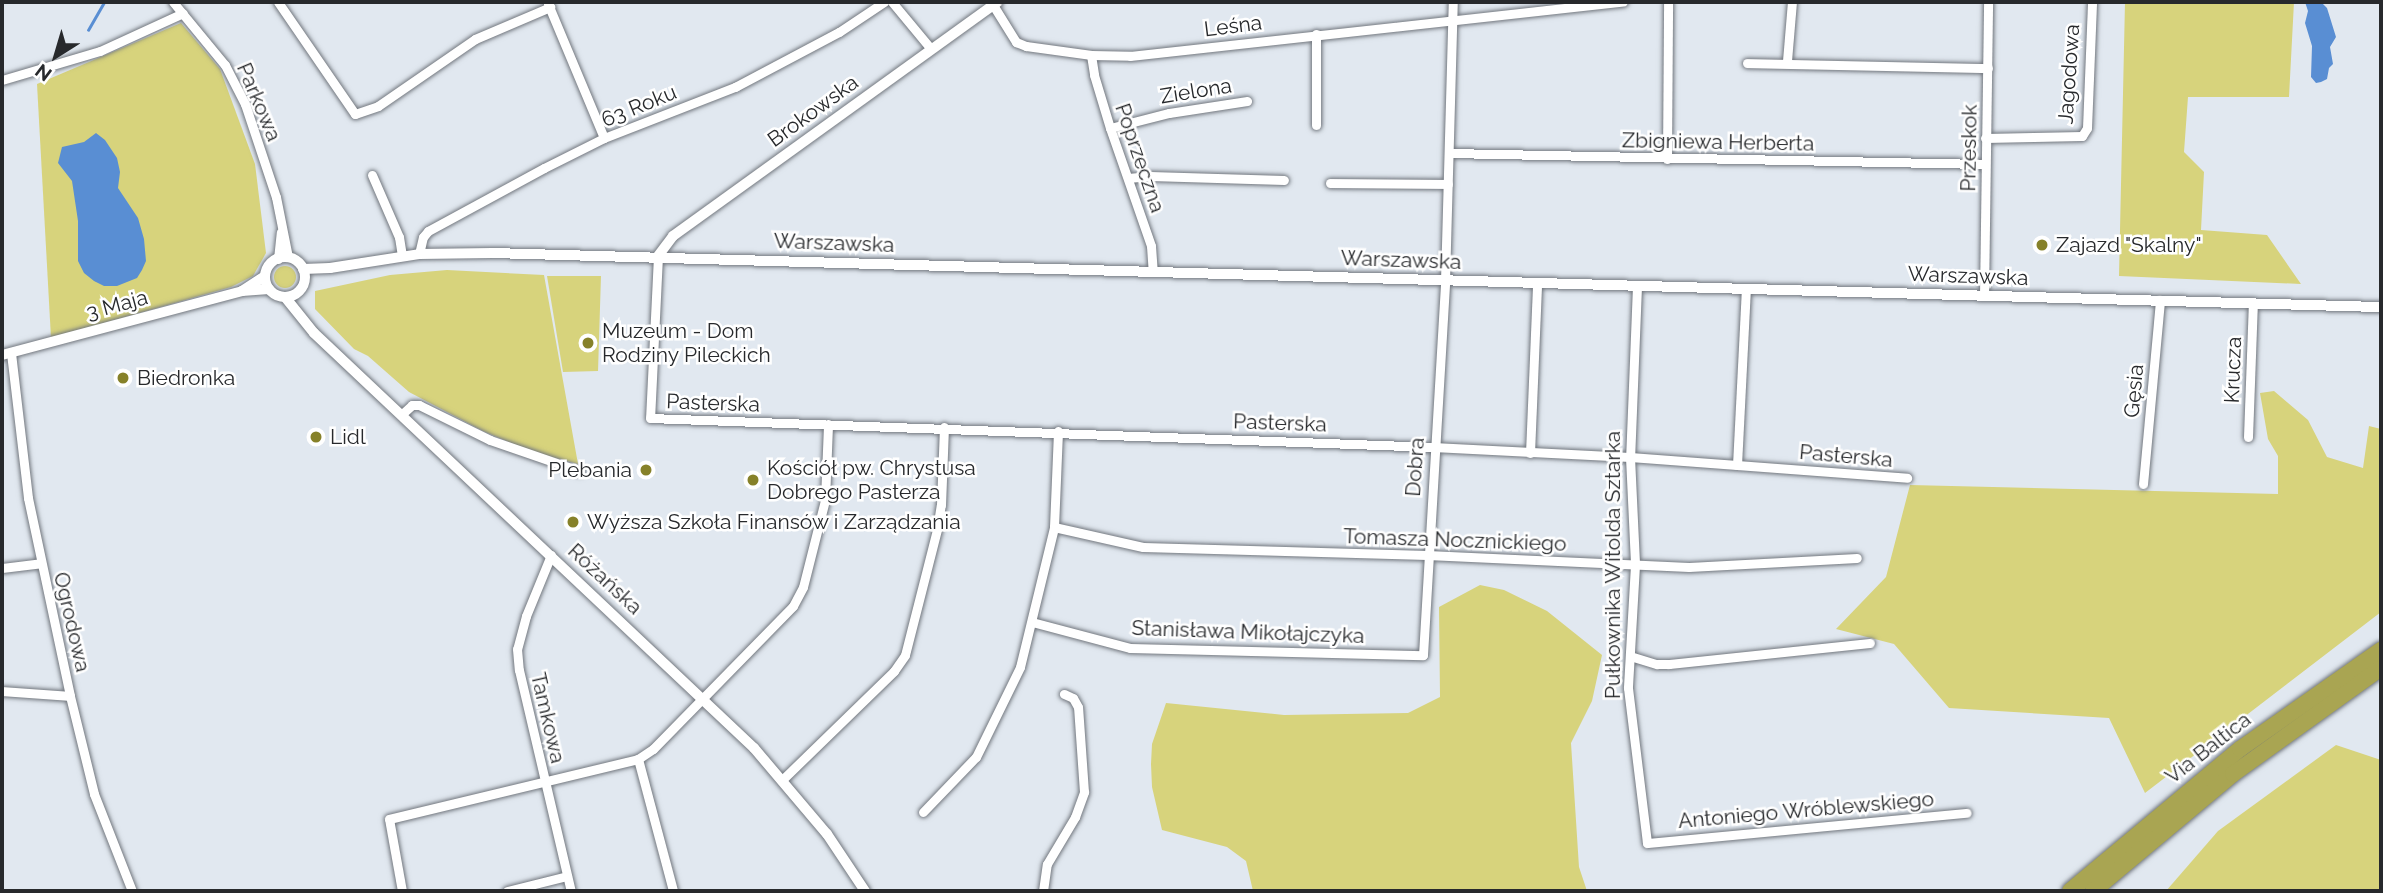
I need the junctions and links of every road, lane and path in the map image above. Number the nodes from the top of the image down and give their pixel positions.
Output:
1 (173, 2) edge
2 (278, 2) edge
3 (884, 2) edge
4 (892, 2) edge
5 (1453, 2) edge
6 (1623, 2) edge
7 (1668, 2) edge
8 (1791, 2) edge
9 (1988, 2) edge
10 (2092, 2) edge
11 (548, 4) edge
12 (995, 4) edge
13 (183, 13) junction
14 (1452, 21) junction
15 (1316, 34) junction
16 (931, 49) junction
17 (1091, 55) junction
18 (1787, 61) junction
19 (1746, 62) dead end
20 (1988, 68) junction
21 (2, 80) edge
22 (1247, 101) dead end
23 (1316, 125) dead end
24 (1110, 128) junction
25 (604, 138) junction
26 (1985, 138) junction
27 (1450, 153) junction
28 (1667, 159) junction
29 (1985, 164) junction
30 (372, 175) dead end
31 (1128, 178) junction
32 (1284, 180) dead end
33 (1330, 183) dead end
34 (1448, 184) junction
35 (419, 254) junction
36 (402, 255) junction
37 (658, 256) junction
38 (283, 258) junction
39 (1153, 272) junction
40 (304, 274) junction
41 (265, 276) junction
42 (1445, 281) junction
43 (1537, 283) junction
44 (1637, 286) junction
45 (269, 289) junction
46 (1746, 289) junction
47 (242, 291) junction
48 (290, 296) junction
49 (1984, 296) junction
50 (2160, 300) junction
51 (2253, 303) junction
52 (2381, 307) edge
53 (6, 354) edge
54 (14, 376) junction
55 (2, 381) edge
56 (401, 415) junction
57 (828, 424) junction
58 (944, 427) junction
59 (1058, 431) junction
60 (2248, 437) dead end
61 (1433, 447) junction
62 (1530, 453) junction
63 (1630, 457) junction
64 (1737, 465) junction
65 (580, 471) dead end
66 (1907, 478) dead end
67 (2143, 484) dead end
68 (1054, 527) junction
69 (551, 555) junction
70 (1427, 555) junction
71 (1857, 558) dead end
72 (41, 563) junction
73 (1635, 565) junction
74 (2, 568) edge
75 (1032, 622) junction
76 (1870, 643) dead end
77 (2381, 650) edge
78 (1423, 654) joint
79 (1630, 656) junction
80 (2381, 668) edge
81 (2, 691) edge
82 (1064, 694) dead end
83 (70, 696) junction
84 (702, 697) junction
85 (638, 759) junction
86 (783, 779) junction
87 (545, 781) junction
88 (923, 812) dead end
89 (1967, 813) dead end
90 (1647, 843) joint
91 (567, 876) junction
92 (132, 891) edge
93 (402, 891) edge
94 (507, 891) edge
95 (571, 891) edge
96 (673, 891) edge
97 (865, 891) edge
98 (1043, 891) edge
99 (2070, 891) edge
100 (2093, 891) edge

1 - 13 street, Parkowa
2 - 11 street
3 - 25 street, 63 Roku
4 - 16 street
5 - 14 street, Dobra
6 - 14 street, Leśna
7 - 28 street
8 - 18 street
9 - 20 street, Przeskok
10 - 26 street, Jagodowa
11 - 25 street
12 - 16 street, Brokowska
12 - 17 street, Leśna
13 - 21 street
13 - 38 street, Parkowa
14 - 15 street, Leśna
14 - 27 street, Dobra
15 - 17 street, Leśna
15 - 23 street
16 - 37 street, Brokowska
17 - 24 street, Poprzeczna
18 - 19 street
18 - 20 street
20 - 26 street, Przeskok
22 - 24 street, Zielona
24 - 31 street, Poprzeczna
25 - 35 street, 63 Roku
26 - 29 street, Przeskok
27 - 28 street, Zbigniewa Herberta
27 - 34 street, Dobra
28 - 29 street, Zbigniewa Herberta
29 - 49 street, Przeskok
30 - 36 street
31 - 32 street
31 - 39 street, Poprzeczna
33 - 34 street
34 - 42 street, Dobra
35 - 36 street
35 - 37 street, Warszawska
36 - 40 street
37 - 39 street, Warszawska
37 - 57 street, Pasterska
38 - 40 street
38 - 41 street
39 - 42 street, Warszawska
40 - 48 street
41 - 45 street
41 - 47 street, 3 Maja
42 - 43 street, Warszawska
42 - 61 street, Dobra
43 - 44 street, Warszawska
43 - 62 street
44 - 46 street, Warszawska
44 - 63 street, Pułkownika Witolda Sztarka
45 - 47 street, 3 Maja
45 - 48 street
46 - 49 street, Warszawska
46 - 64 street
47 - 53 street, 3 Maja
48 - 56 street, Różańska
49 - 50 street, Warszawska
50 - 51 street, Warszawska
50 - 67 street, Gęsia
51 - 52 street, Warszawska
51 - 60 street, Krucza
53 - 54 street, Ogrodowa
54 - 55 street
54 - 72 street, Ogrodowa
56 - 65 street
56 - 69 street, Różańska
57 - 58 street, Pasterska
57 - 84 street
58 - 59 street, Pasterska
58 - 86 street
59 - 61 street, Pasterska
59 - 68 street
61 - 62 street, Pasterska
61 - 70 street, Dobra
62 - 63 street, Pasterska
63 - 64 street, Pasterska
63 - 73 street, Pułkownika Witolda Sztarka
64 - 66 street, Pasterska
68 - 70 street, Tomasza Nocznickiego
68 - 75 street
69 - 84 street, Różańska
69 - 87 street, Tamkowa
70 - 73 street, Tomasza Nocznickiego
70 - 78 street, Dobra
71 - 73 street, Tomasza Nocznickiego
72 - 74 street
72 - 83 street, Ogrodowa
73 - 79 street, Pułkownika Witolda Sztarka
75 - 78 street, Stanisława Mikołajczyka
75 - 88 street
76 - 79 street
77 - 99 highway, Via Baltica
79 - 90 street, Pułkownika Witolda Sztarka
80 - 100 highway, Via Baltica
81 - 83 street
82 - 98 street
83 - 92 street, Ogrodowa
84 - 85 street
84 - 86 street, Różańska
85 - 87 street
85 - 96 street
86 - 97 street, Różańska
87 - 91 street, Tamkowa
87 - 93 street
89 - 90 street, Antoniego Wróblewskiego
91 - 94 street
91 - 95 street, Tamkowa

